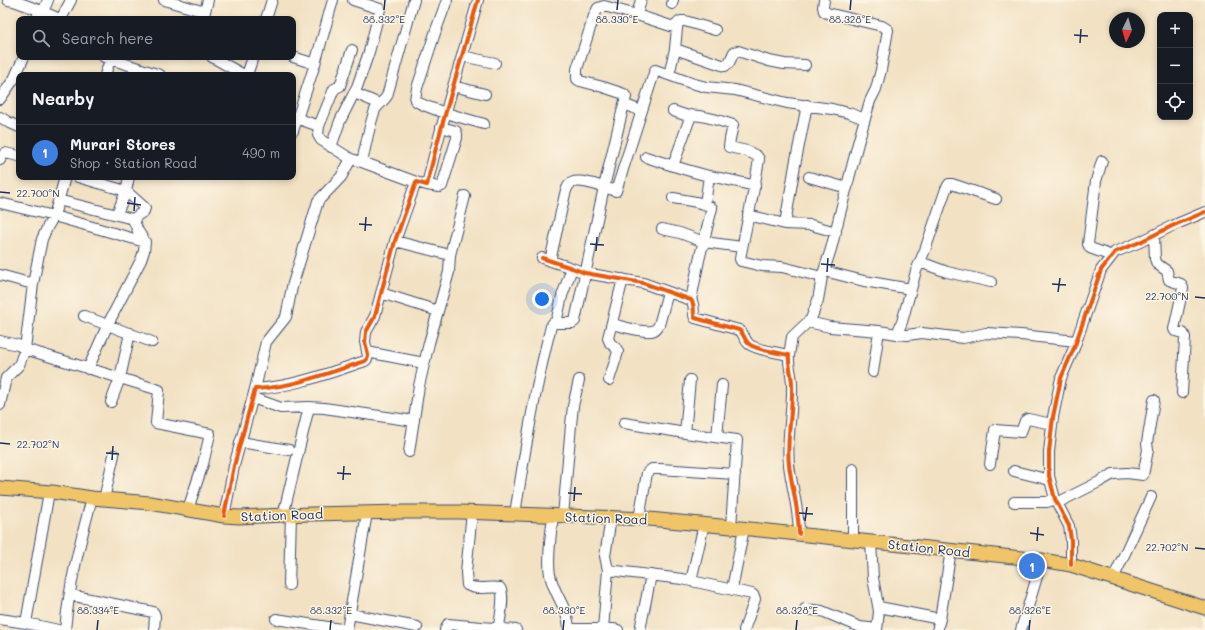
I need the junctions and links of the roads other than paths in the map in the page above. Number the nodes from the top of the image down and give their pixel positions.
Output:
1 (8, 0) edge
2 (48, 0) edge
3 (71, 0) edge
4 (164, 0) edge
5 (208, 0) edge
6 (272, 0) edge
7 (333, 0) edge
8 (352, 0) edge
9 (414, 0) edge
10 (447, 0) edge
11 (478, 0) edge
12 (641, 0) edge
13 (824, 0) edge
14 (27, 3) edge
15 (599, 4) edge
16 (381, 5) edge
17 (40, 14) edge
18 (204, 15) edge
19 (637, 15) junction
20 (62, 16) edge
21 (267, 16) edge
22 (677, 28) junction
23 (715, 30) dead end
24 (675, 49) junction
25 (352, 50) dead end
26 (462, 56) junction
27 (296, 58) edge
28 (23, 60) edge
29 (107, 60) edge
30 (113, 60) edge
31 (217, 60) edge
32 (252, 60) edge
33 (495, 62) dead end
34 (315, 64) junction
35 (805, 65) dead end
36 (17, 72) edge
37 (105, 72) edge
38 (149, 72) edge
39 (239, 72) edge
40 (249, 72) edge
41 (16, 75) edge
42 (669, 75) junction
43 (453, 86) junction
44 (354, 93) junction
45 (485, 94) dead end
46 (0, 99) edge
47 (380, 104) junction
48 (624, 104) junction
49 (807, 106) junction
50 (641, 111) junction
51 (673, 111) dead end
52 (445, 112) junction
53 (296, 115) edge
54 (691, 115) junction
55 (0, 117) edge
56 (296, 117) edge
57 (865, 119) junction
58 (484, 124) dead end
59 (16, 126) edge
60 (319, 126) junction
61 (441, 127) junction
62 (332, 147) junction
63 (16, 156) edge
64 (646, 157) dead end
65 (351, 159) junction
66 (0, 160) edge
67 (1102, 161) dead end
68 (362, 162) junction
69 (673, 166) junction
70 (709, 176) junction
71 (809, 177) dead end
72 (64, 180) edge
73 (88, 180) edge
74 (128, 180) edge
75 (416, 182) junction
76 (427, 185) junction
77 (755, 186) junction
78 (604, 187) junction
79 (847, 188) junction
80 (126, 191) junction
81 (465, 196) dead end
82 (673, 198) dead end
83 (996, 199) dead end
84 (58, 200) junction
85 (0, 204) edge
86 (705, 204) junction
87 (1205, 212) edge
88 (117, 214) junction
89 (748, 215) junction
90 (54, 216) junction
91 (133, 219) junction
92 (785, 224) junction
93 (662, 229) dead end
94 (836, 232) junction
95 (1154, 235) junction
96 (394, 241) junction
97 (145, 242) junction
98 (704, 242) junction
99 (742, 247) junction
100 (450, 255) junction
101 (1112, 256) junction
102 (920, 262) junction
103 (572, 268) junction
104 (585, 273) junction
105 (823, 274) junction
106 (0, 275) edge
107 (623, 279) junction
108 (991, 282) dead end
109 (33, 284) junction
110 (911, 289) junction
111 (668, 292) junction
112 (381, 294) junction
113 (691, 300) junction
114 (438, 311) junction
115 (84, 316) dead end
116 (808, 322) junction
117 (556, 323) junction
118 (108, 324) junction
119 (612, 324) junction
120 (879, 331) junction
121 (130, 333) junction
122 (897, 334) junction
123 (0, 341) edge
124 (152, 342) dead end
125 (1076, 342) junction
126 (25, 349) junction
127 (368, 352) junction
128 (789, 355) junction
129 (424, 363) junction
130 (88, 369) junction
131 (873, 372) dead end
132 (120, 378) junction
133 (579, 380) dead end
134 (610, 380) dead end
135 (690, 380) dead end
136 (722, 385) dead end
137 (1182, 393) dead end
138 (254, 394) junction
139 (1154, 400) dead end
140 (111, 402) dead end
141 (0, 405) edge
142 (309, 407) junction
143 (414, 422) junction
144 (624, 423) dead end
145 (1052, 424) junction
146 (685, 434) junction
147 (717, 437) junction
148 (240, 442) junction
149 (289, 450) dead end
150 (409, 452) dead end
151 (114, 455) dead end
152 (990, 464) dead end
153 (854, 468) dead end
154 (1014, 471) dead end
155 (735, 474) junction
156 (1050, 480) junction
157 (0, 488) edge
158 (49, 492) junction
159 (1150, 497) dead end
160 (98, 499) junction
161 (1056, 501) junction
162 (1014, 502) dead end
163 (188, 509) junction
164 (472, 512) junction
165 (367, 513) junction
166 (515, 514) junction
167 (287, 515) junction
168 (224, 516) junction
169 (558, 516) junction
170 (611, 518) junction
171 (639, 519) junction
172 (704, 524) junction
173 (731, 527) junction
174 (744, 528) junction
175 (799, 534) junction
176 (853, 540) junction
177 (871, 542) junction
178 (951, 550) junction
179 (1042, 560) junction
180 (1071, 566) junction
181 (608, 570) junction
182 (651, 575) junction
183 (1113, 579) junction
184 (691, 582) junction
185 (289, 585) dead end
186 (732, 589) junction
187 (70, 595) junction
188 (879, 607) junction
189 (1205, 608) edge
190 (805, 609) dead end
191 (350, 614) junction
192 (0, 619) edge
193 (276, 619) dead end
194 (940, 619) junction
195 (26, 623) junction
196 (417, 627) dead end
197 (498, 629) edge
198 (569, 629) edge
199 (603, 629) junction
200 (58, 630) edge
201 (65, 630) edge
202 (154, 630) edge
203 (347, 630) edge
204 (445, 630) edge
205 (516, 630) edge
206 (618, 630) edge
207 (640, 630) edge
208 (744, 630) edge
209 (877, 630) edge
210 (938, 630) edge
211 (1021, 630) edge

1 - 14 street
2 - 17 street
3 - 20 street
4 - 18 street
5 - 18 street
6 - 21 street
7 - 34 street
8 - 16 street
9 - 47 street
10 - 52 street
11 - 26 street
12 - 19 street
13 - 57 street
14 - 17 street
15 - 19 street
15 - 48 street
16 - 44 street
19 - 22 street
22 - 23 street
22 - 24 street
24 - 35 street
24 - 42 street
25 - 60 street
26 - 33 street
26 - 43 street
27 - 34 street
28 - 36 street
29 - 37 street
30 - 38 street
31 - 39 street
32 - 40 street
34 - 53 street
41 - 46 street
42 - 49 street
42 - 50 street
43 - 45 street
43 - 52 street
44 - 47 street
44 - 62 street
47 - 68 street
48 - 50 street
48 - 78 street
49 - 57 street
49 - 92 street
50 - 78 street
51 - 54 street
52 - 58 street
52 - 61 street
54 - 69 street
54 - 77 street
55 - 59 street
56 - 60 street
57 - 79 street
60 - 62 street
61 - 76 street
61 - 76 street
62 - 65 street
63 - 66 street
64 - 69 street
65 - 68 street
65 - 138 street
67 - 101 street
68 - 75 street
69 - 70 street
70 - 77 street
70 - 86 street
71 - 79 street
72 - 84 street
73 - 80 street
74 - 80 street
75 - 76 street
75 - 96 street
77 - 89 street
78 - 103 street
78 - 104 street
79 - 94 street
80 - 88 street
80 - 91 street
81 - 100 street
82 - 86 street
83 - 102 street
84 - 88 street
84 - 90 street
85 - 90 street
86 - 98 street
87 - 95 street
88 - 91 street
89 - 92 street
89 - 99 street
90 - 97 street
90 - 109 street
91 - 97 street
92 - 94 street
93 - 98 street
94 - 105 street
95 - 101 street
95 - 137 street
96 - 100 street
96 - 112 street
97 - 118 street
98 - 99 street
98 - 113 street
99 - 105 street
100 - 114 street
101 - 125 street
102 - 108 street
102 - 110 street
103 - 104 street
103 - 117 street
104 - 107 street
104 - 117 street
105 - 110 street
105 - 116 street
106 - 109 street
107 - 111 street
107 - 119 street
109 - 126 street
110 - 122 street
111 - 113 street
111 - 119 street
112 - 114 street
112 - 127 street
113 - 128 street
114 - 129 street
115 - 118 street
116 - 120 street
116 - 128 street
117 - 166 street
118 - 121 street
118 - 130 street
119 - 134 street
120 - 122 street
120 - 131 street
121 - 124 street
121 - 132 street
122 - 125 street
123 - 126 street
125 - 145 street
126 - 130 street
126 - 141 street
127 - 129 street
127 - 138 street
128 - 175 street
129 - 143 street
130 - 132 street
132 - 140 street
132 - 163 street
133 - 169 street
135 - 146 street
136 - 147 street
138 - 142 street
138 - 148 street
139 - 161 street
142 - 143 street
142 - 167 street
143 - 150 street
144 - 146 street
145 - 152 street
145 - 156 street
146 - 147 street
147 - 155 street
148 - 149 street
148 - 168 street
151 - 160 street
153 - 176 street
154 - 156 street
155 - 171 street
155 - 173 street
156 - 161 street
157 - 158 main road, Station Road
158 - 160 main road, Station Road
158 - 195 street
159 - 183 street
160 - 163 main road, Station Road
160 - 187 street
161 - 162 street
161 - 180 street
163 - 168 main road, Station Road
164 - 165 main road, Station Road
164 - 166 main road, Station Road
164 - 197 street
165 - 167 main road, Station Road
165 - 191 street
166 - 169 main road, Station Road
167 - 168 main road, Station Road
167 - 185 street
169 - 170 main road, Station Road
169 - 198 street
170 - 171 main road, Station Road
170 - 181 street
171 - 172 main road, Station Road
172 - 173 main road, Station Road
172 - 184 street
173 - 174 main road, Station Road
174 - 175 main road, Station Road
174 - 186 street
175 - 176 main road, Station Road
176 - 177 main road, Station Road
177 - 178 main road, Station Road
177 - 188 street
178 - 179 main road, Station Road
178 - 194 street
179 - 180 main road, Station Road
179 - 211 street
180 - 183 main road, Station Road
181 - 182 street
181 - 199 street
182 - 184 street
182 - 207 street
183 - 189 main road, Station Road
184 - 186 street
186 - 208 street
187 - 201 street
187 - 202 street
188 - 194 street
188 - 209 street
190 - 209 street
191 - 196 street
191 - 203 street
192 - 195 street
193 - 203 street
194 - 210 street
195 - 200 street
197 - 204 street
197 - 205 street
198 - 199 street
199 - 206 street

